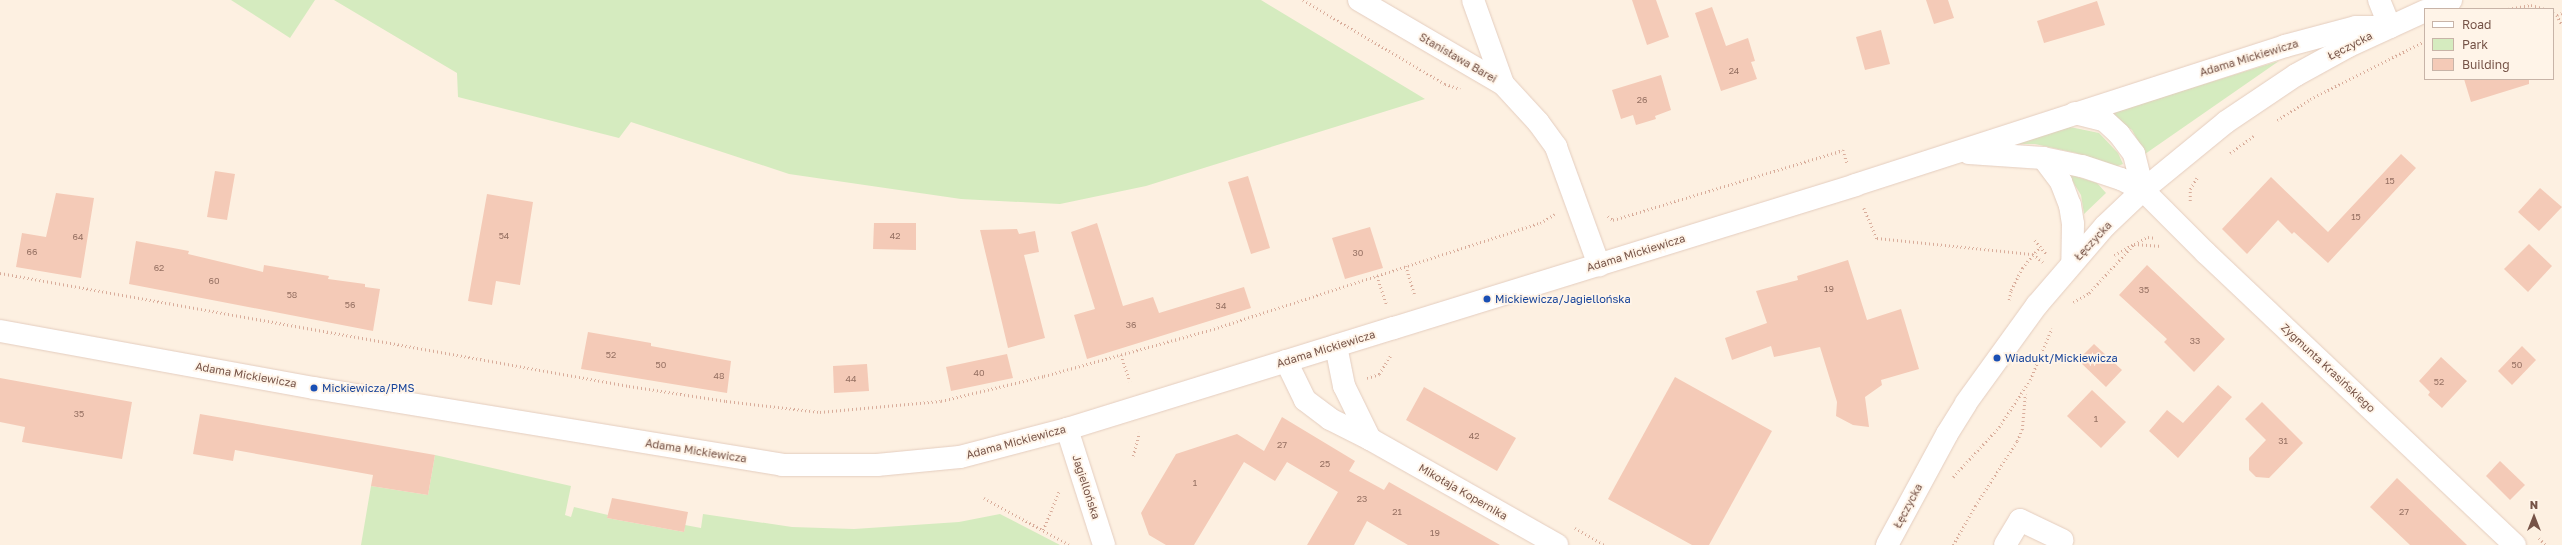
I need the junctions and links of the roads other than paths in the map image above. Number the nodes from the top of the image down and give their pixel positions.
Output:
1 (1359, 0) edge
2 (1473, 0) edge
3 (2379, 0) edge
4 (2451, 0) edge
5 (2432, 8) edge
6 (2424, 11) edge
7 (2390, 27) junction
8 (1503, 84) junction
9 (2073, 113) junction
10 (1954, 153) junction
11 (2043, 158) junction
12 (2143, 190) junction
13 (2072, 263) junction
14 (1599, 265) junction
15 (0, 331) edge
16 (1336, 346) junction
17 (1286, 361) junction
18 (1067, 429) junction
19 (1370, 439) junction
20 (2062, 540) dead end
21 (1104, 545) edge
22 (1556, 545) edge
23 (1887, 545) edge
24 (2005, 545) edge
25 (2514, 545) edge

1 - 8 street, Stanisława Barei
2 - 8 street
3 - 7 street
4 - 5 street
6 - 7 street, Adama Mickiewicza
7 - 9 street, Adama Mickiewicza
7 - 12 street, Łęczycka
8 - 14 street, Stanisława Barei
9 - 10 street, Adama Mickiewicza
9 - 12 street
10 - 11 street, Adama Mickiewicza
10 - 14 street, Adama Mickiewicza
11 - 12 street, Adama Mickiewicza
11 - 13 street
12 - 13 street, Łęczycka
12 - 25 street, Zygmunta Krasińskiego
13 - 23 street, Łęczycka
14 - 16 street, Adama Mickiewicza
15 - 18 street, Adama Mickiewicza
16 - 17 street, Adama Mickiewicza
16 - 19 street
17 - 18 street, Adama Mickiewicza
17 - 19 street, Mikołaja Kopernika
18 - 21 street, Jagiellońska
19 - 22 street, Mikołaja Kopernika
20 - 24 street

